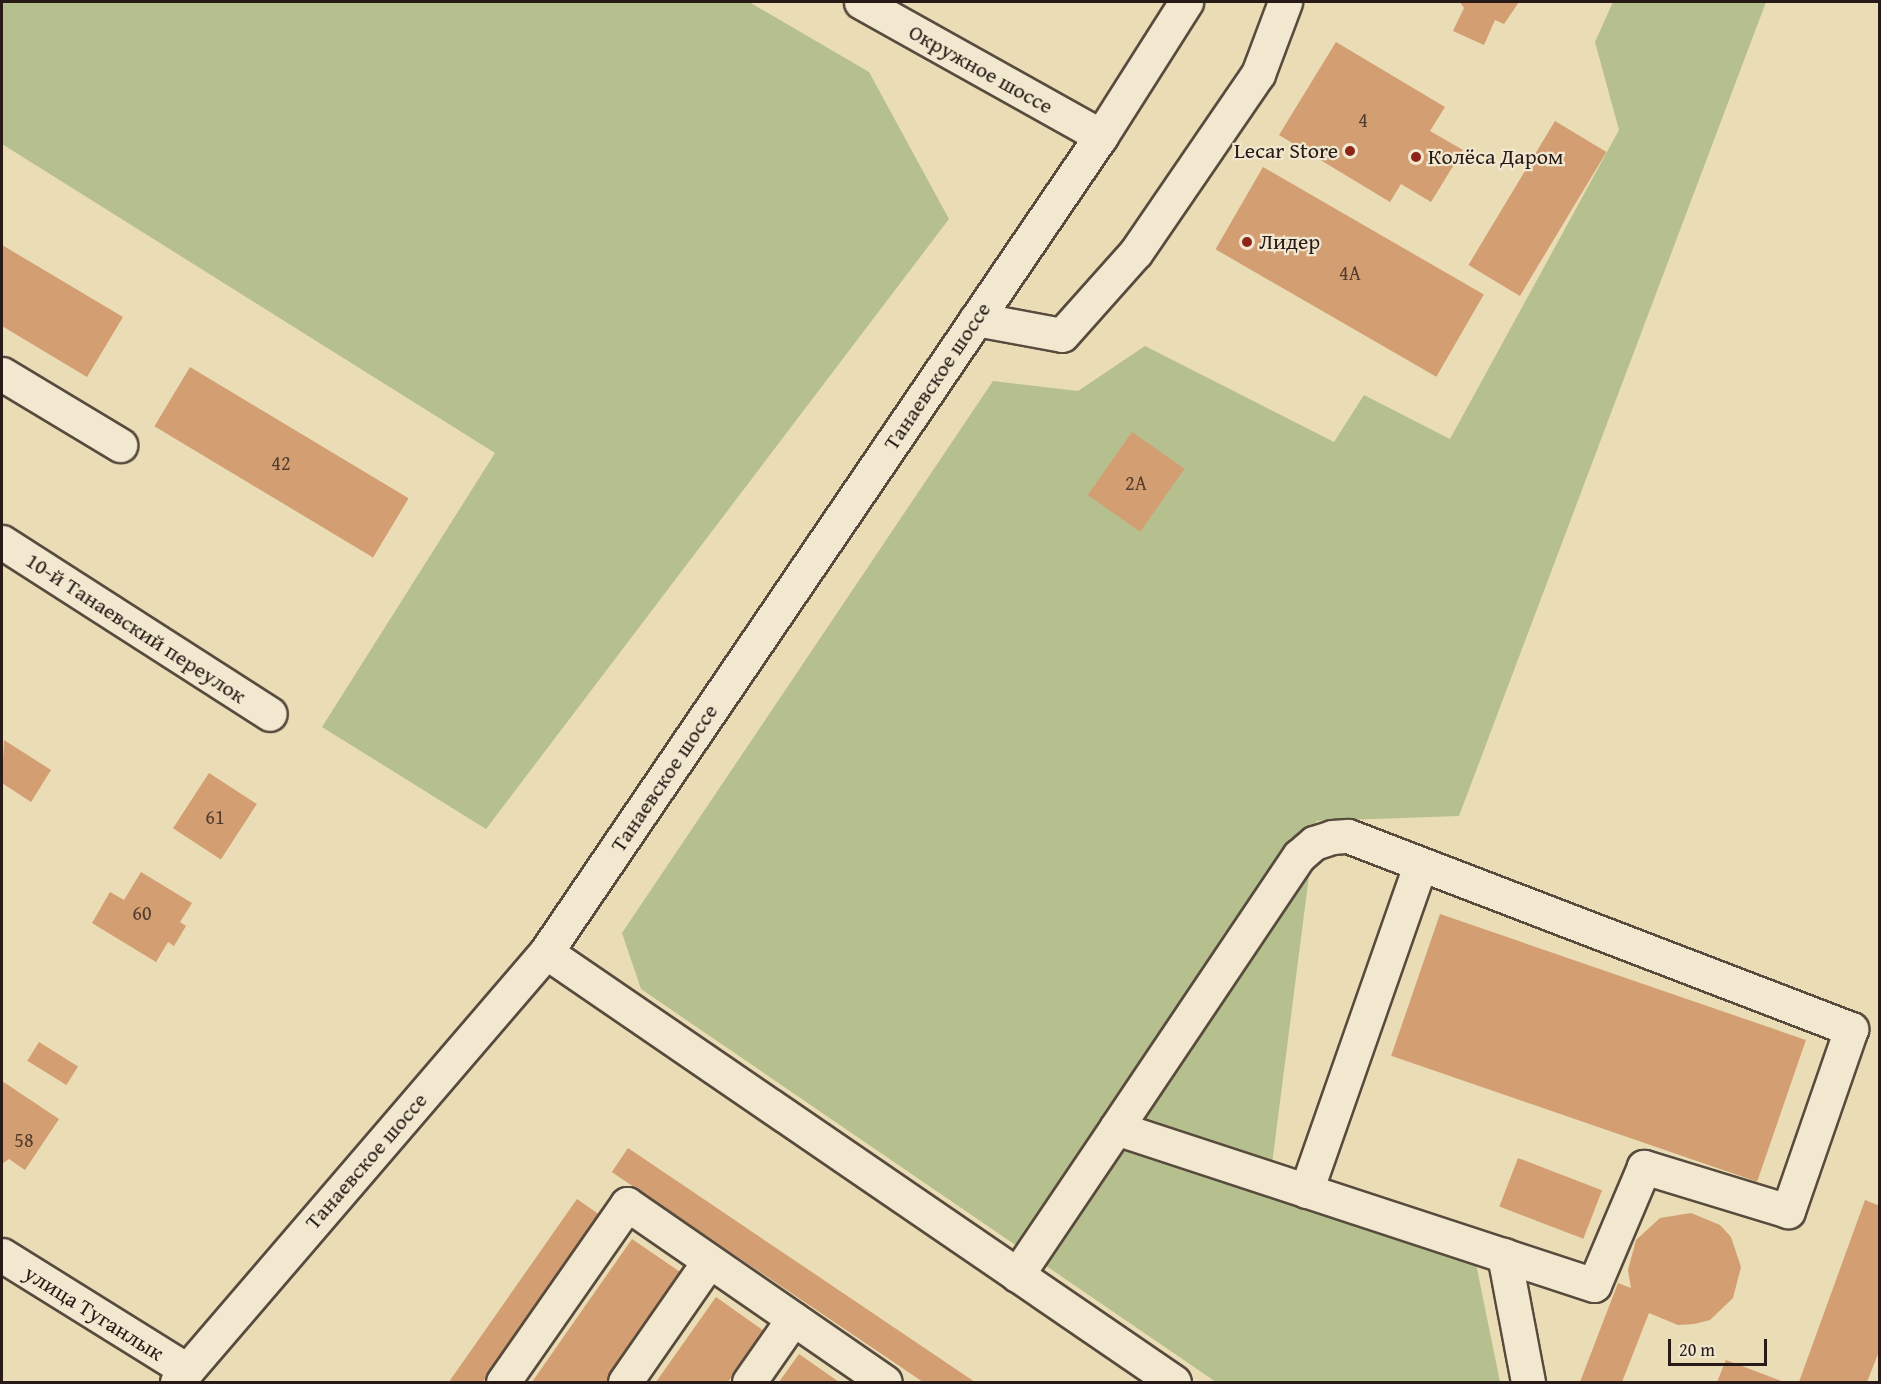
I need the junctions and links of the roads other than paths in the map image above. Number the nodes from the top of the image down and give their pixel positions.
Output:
1 (861, 2) edge
2 (1186, 2) edge
3 (1285, 2) edge
4 (1101, 136) junction
5 (976, 319) junction
6 (2, 374) edge
7 (120, 445) dead end
8 (2, 542) edge
9 (270, 714) dead end
10 (1420, 866) junction
11 (546, 952) junction
12 (1116, 1128) junction
13 (1306, 1191) junction
14 (2, 1255) edge
15 (1504, 1255) junction
16 (709, 1261) junction
17 (1017, 1275) junction
18 (793, 1319) junction
19 (182, 1376) edge
20 (877, 1380) edge
21 (503, 1383) edge
22 (625, 1383) edge
23 (749, 1383) edge
24 (1174, 1383) edge
25 (1528, 1383) edge

1 - 4 street, Окружное шоссе
2 - 4 street, Танаевское шоссе
3 - 5 street
4 - 5 street, Танаевское шоссе
5 - 11 street, Танаевское шоссе
6 - 7 street
8 - 9 street, 10-й Танаевский переулок
10 - 12 street
10 - 13 street
10 - 15 street
11 - 17 street
11 - 19 street, Танаевское шоссе
12 - 13 street
12 - 17 street
13 - 15 street
14 - 19 street, улица Туганлык
15 - 25 street
16 - 18 street
16 - 21 street
16 - 22 street
17 - 24 street
18 - 20 street
18 - 23 street

